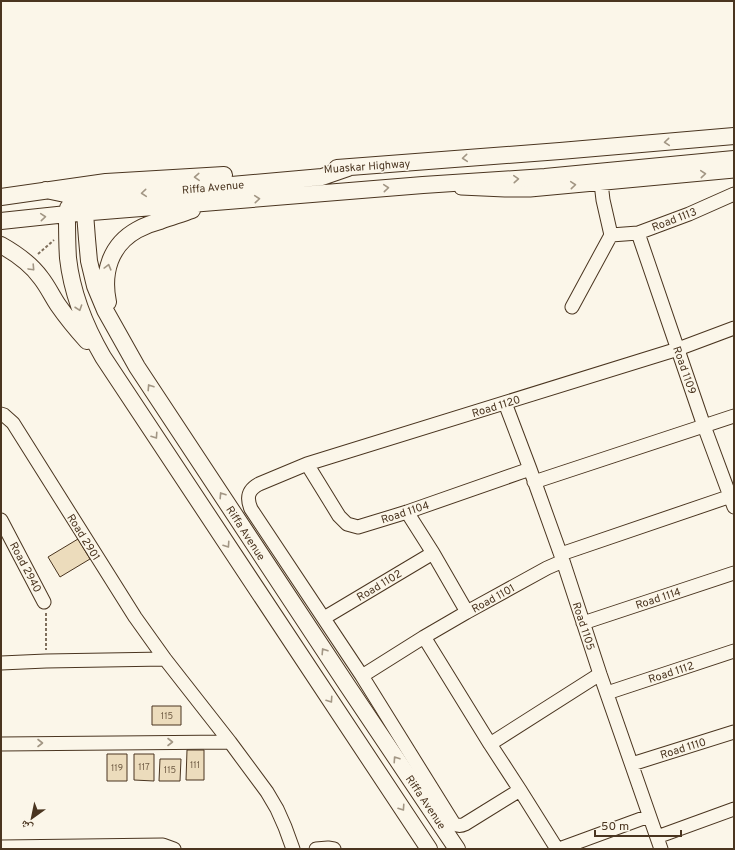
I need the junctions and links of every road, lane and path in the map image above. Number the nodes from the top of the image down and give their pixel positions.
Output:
1 (734, 136) edge
2 (734, 159) edge
3 (348, 168) junction
4 (734, 171) edge
5 (600, 183) junction
6 (423, 185) junction
7 (46, 190) junction
8 (734, 194) edge
9 (1, 197) edge
10 (76, 200) junction
11 (218, 202) junction
12 (85, 213) junction
13 (67, 214) junction
14 (1, 221) edge
15 (638, 233) junction
16 (611, 235) junction
17 (1, 245) edge
18 (572, 307) dead end
19 (734, 328) edge
20 (117, 332) junction
21 (678, 349) junction
22 (103, 357) junction
23 (505, 403) junction
24 (3, 415) edge
25 (734, 416) edge
26 (704, 426) junction
27 (307, 464) junction
28 (532, 475) junction
29 (733, 499) edge
30 (407, 512) junction
31 (3, 529) edge
32 (434, 553) junction
33 (562, 558) junction
34 (734, 573) edge
35 (44, 602) joint
36 (468, 612) junction
37 (324, 618) junction
38 (583, 623) junction
39 (424, 637) junction
40 (734, 651) edge
41 (165, 659) junction
42 (46, 661) junction
43 (1, 663) edge
44 (600, 674) junction
45 (362, 676) junction
46 (607, 693) junction
47 (734, 732) edge
48 (230, 742) junction
49 (1, 744) edge
50 (490, 744) junction
51 (632, 764) junction
52 (520, 790) junction
53 (734, 809) edge
54 (650, 816) junction
55 (659, 843) edge
56 (1, 847) edge
57 (174, 849) edge
58 (293, 849) edge
59 (316, 849) edge
60 (334, 849) edge
61 (429, 849) edge
62 (457, 849) edge
63 (558, 849) edge

1 -> 3 main road, Muaskar Highway
6 -> 2 main road, Muaskar Highway
3 -> 7 main road, Muaskar Highway
3 -> 10 main road, Riffa Avenue
5 -> 4 street
6 -> 5 street
5 - 16 street
11 -> 6 main road, Muaskar Highway
7 - 9 main road, Muaskar Highway
7 - 10 main road
8 - 15 street, Road 1113
10 - 12 main road
10 - 13 main road
11 - 12 main road, Muaskar Highway
20 -> 11 main road
12 - 13 main road, Muaskar Highway
12 - 20 main road, Riffa Avenue
14 -> 13 main road, Muaskar Highway
13 -> 22 main road, Riffa Avenue
15 - 16 street, Road 1113
15 - 21 street, Road 1109
16 - 18 street
17 -> 22 main road
19 - 21 street, Road 1120
62 -> 20 main road, Riffa Avenue
21 - 23 street, Road 1120
21 - 26 street, Road 1109
22 -> 61 main road, Riffa Avenue
23 - 27 street, Road 1120
23 - 28 street, Road 1105
24 - 41 street, Road 2901
25 - 26 street, Road 1104
26 - 28 street, Road 1104
26 - 29 street, Road 1109
27 - 30 street, Road 1104
27 - 37 street, Road 1120
28 - 30 street, Road 1104
28 - 33 street, Road 1105
29 - 33 street, Road 1101
30 - 32 street
31 - 35 street, Road 2940
32 - 36 street
32 - 37 street, Road 1102
33 - 36 street, Road 1101
33 - 38 street, Road 1105
34 - 38 street, Road 1114
35 - 42 path
36 - 39 street, Road 1101
37 - 45 street
38 - 44 street, Road 1105
39 - 45 street, Road 1101
39 - 50 street
40 - 46 street, Road 1112
41 - 42 street
41 - 48 street, Road 2901
42 - 43 street
44 - 46 street, Road 1105
44 - 50 street
45 - 52 street
46 - 51 street, Road 1105
47 - 51 street, Road 1110
49 -> 48 street
48 - 58 street, Road 2901
50 - 52 street
51 - 54 street, Road 1105
52 - 63 street
53 - 55 street
54 - 55 street, Road 1105
54 - 63 street
56 - 57 street
59 - 60 street

